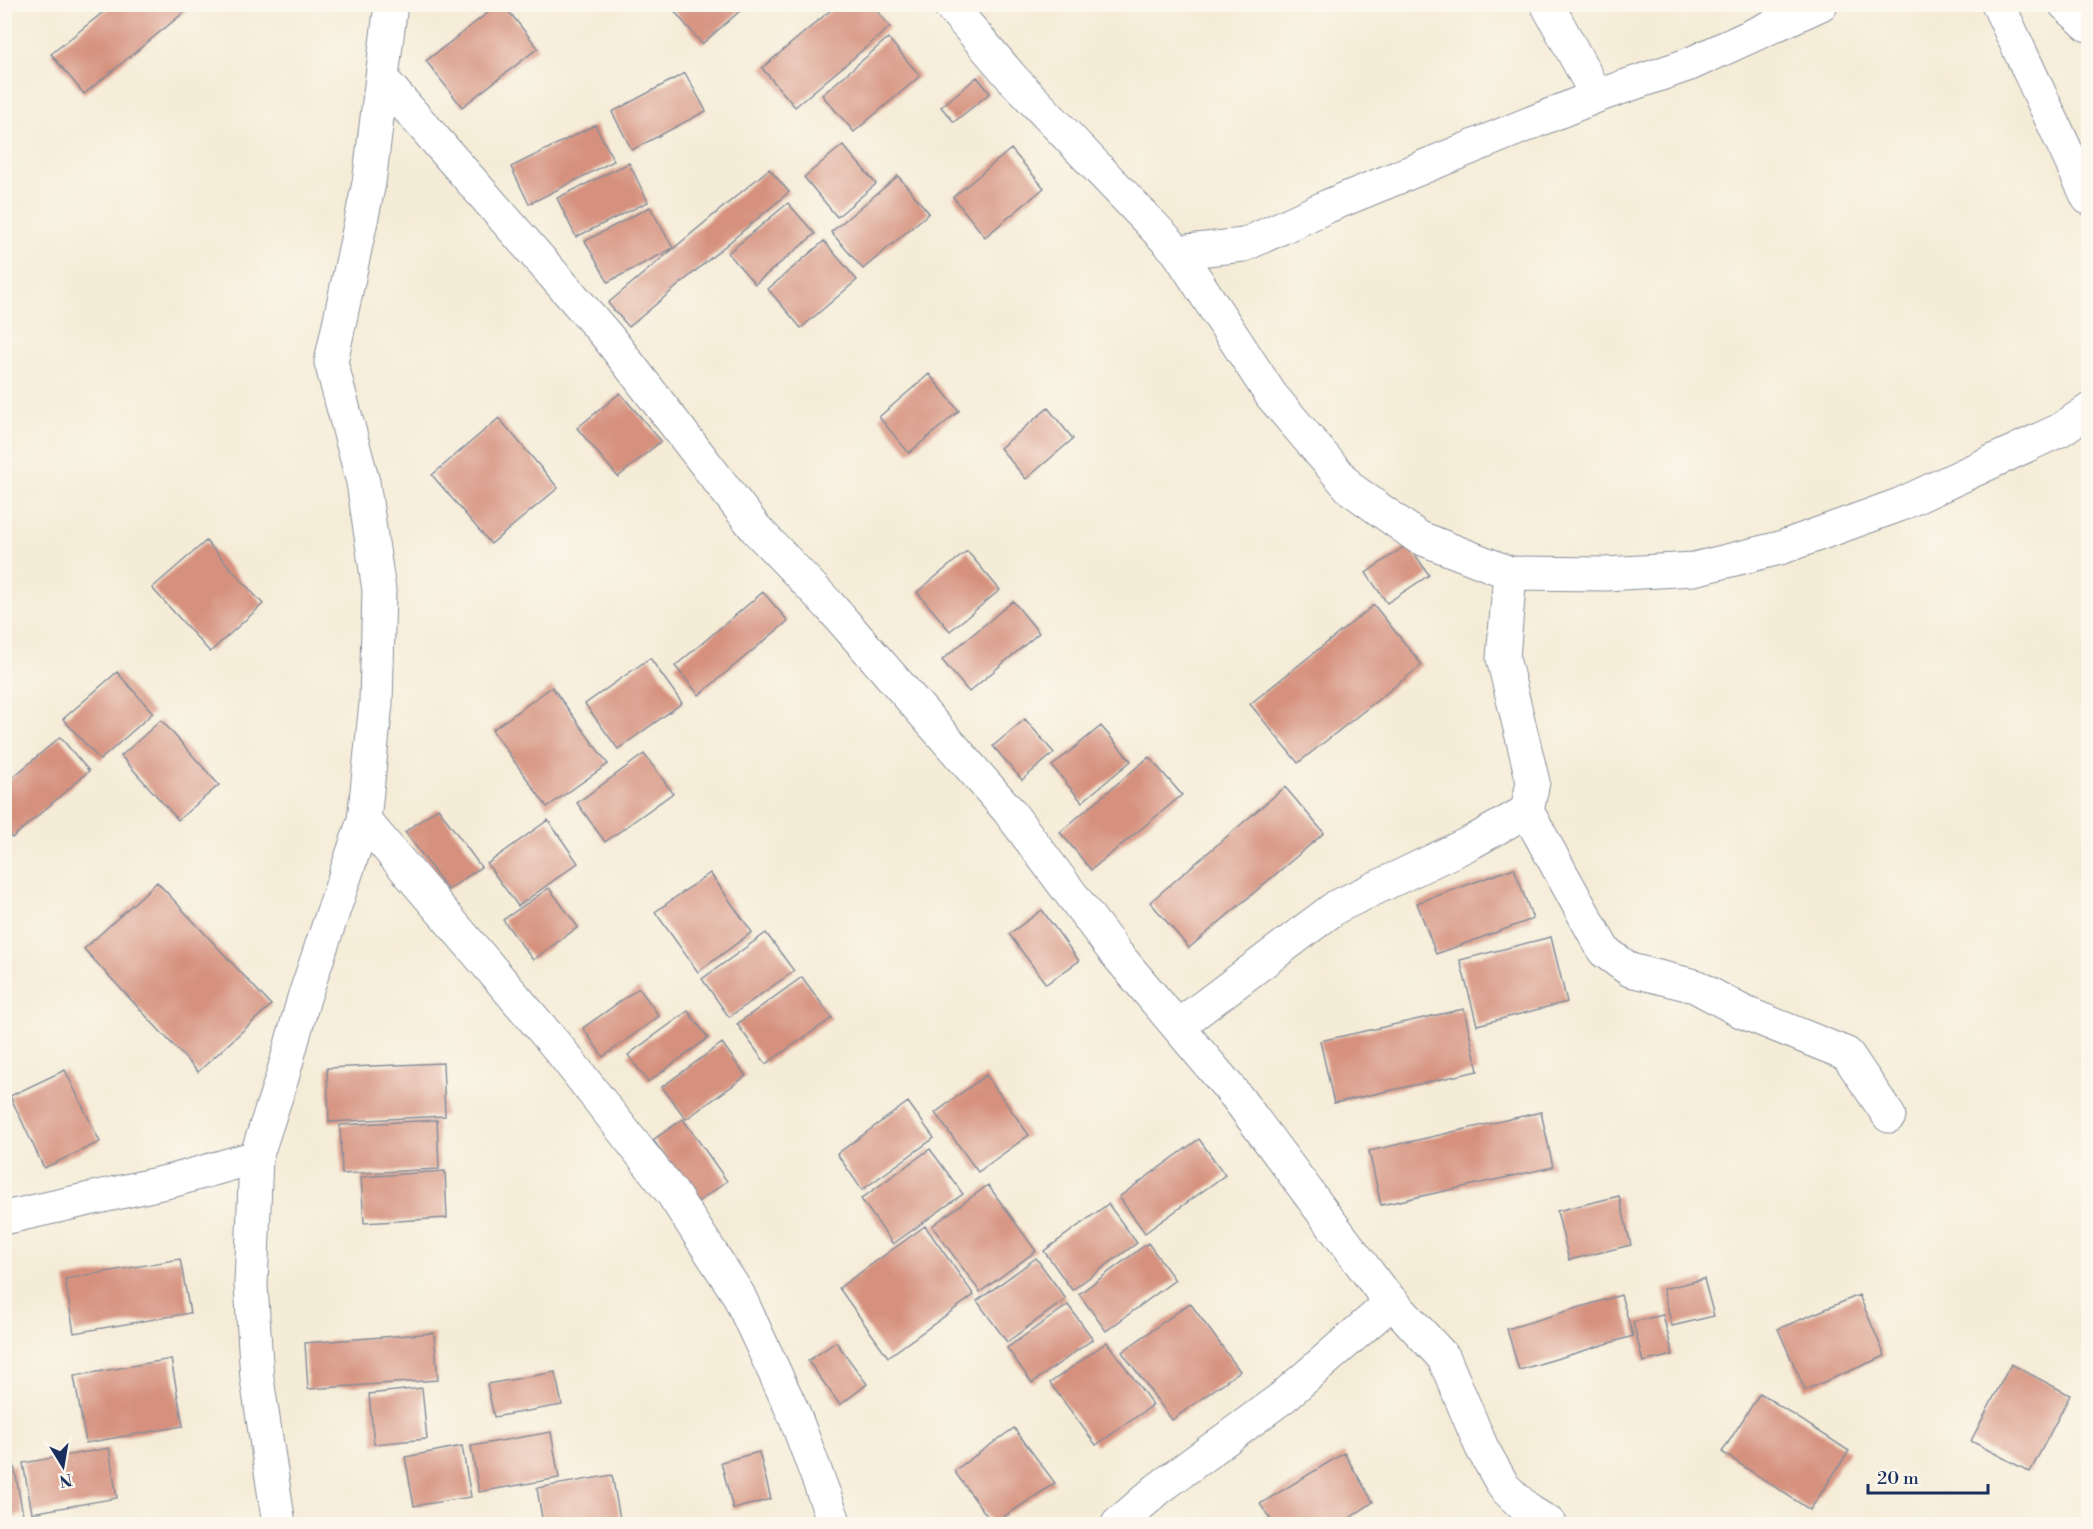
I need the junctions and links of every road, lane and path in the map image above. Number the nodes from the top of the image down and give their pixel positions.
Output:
1 (391, 4) edge
2 (949, 4) edge
3 (1547, 4) edge
4 (1821, 4) edge
5 (1998, 4) edge
6 (2065, 4) edge
7 (2088, 26) edge
8 (383, 80) junction
9 (1597, 96) junction
10 (2088, 198) edge
11 (1178, 252) junction
12 (2088, 411) edge
13 (1510, 573) junction
14 (1527, 811) junction
15 (364, 820) junction
16 (1178, 1026) junction
17 (1889, 1116) dead end
18 (256, 1157) junction
19 (4, 1218) edge
20 (1392, 1302) junction
21 (279, 1524) edge
22 (835, 1524) edge
23 (1118, 1524) edge
24 (1550, 1524) edge

1 - 8 street
2 - 11 street
3 - 9 street
4 - 9 street
5 - 10 street
6 - 7 street
8 - 15 street
8 - 16 street
9 - 11 street
11 - 13 street
12 - 13 street
13 - 14 street
14 - 16 street
14 - 17 street
15 - 18 street
15 - 22 street
16 - 20 street
18 - 19 street
18 - 21 street
20 - 23 street
20 - 24 street

